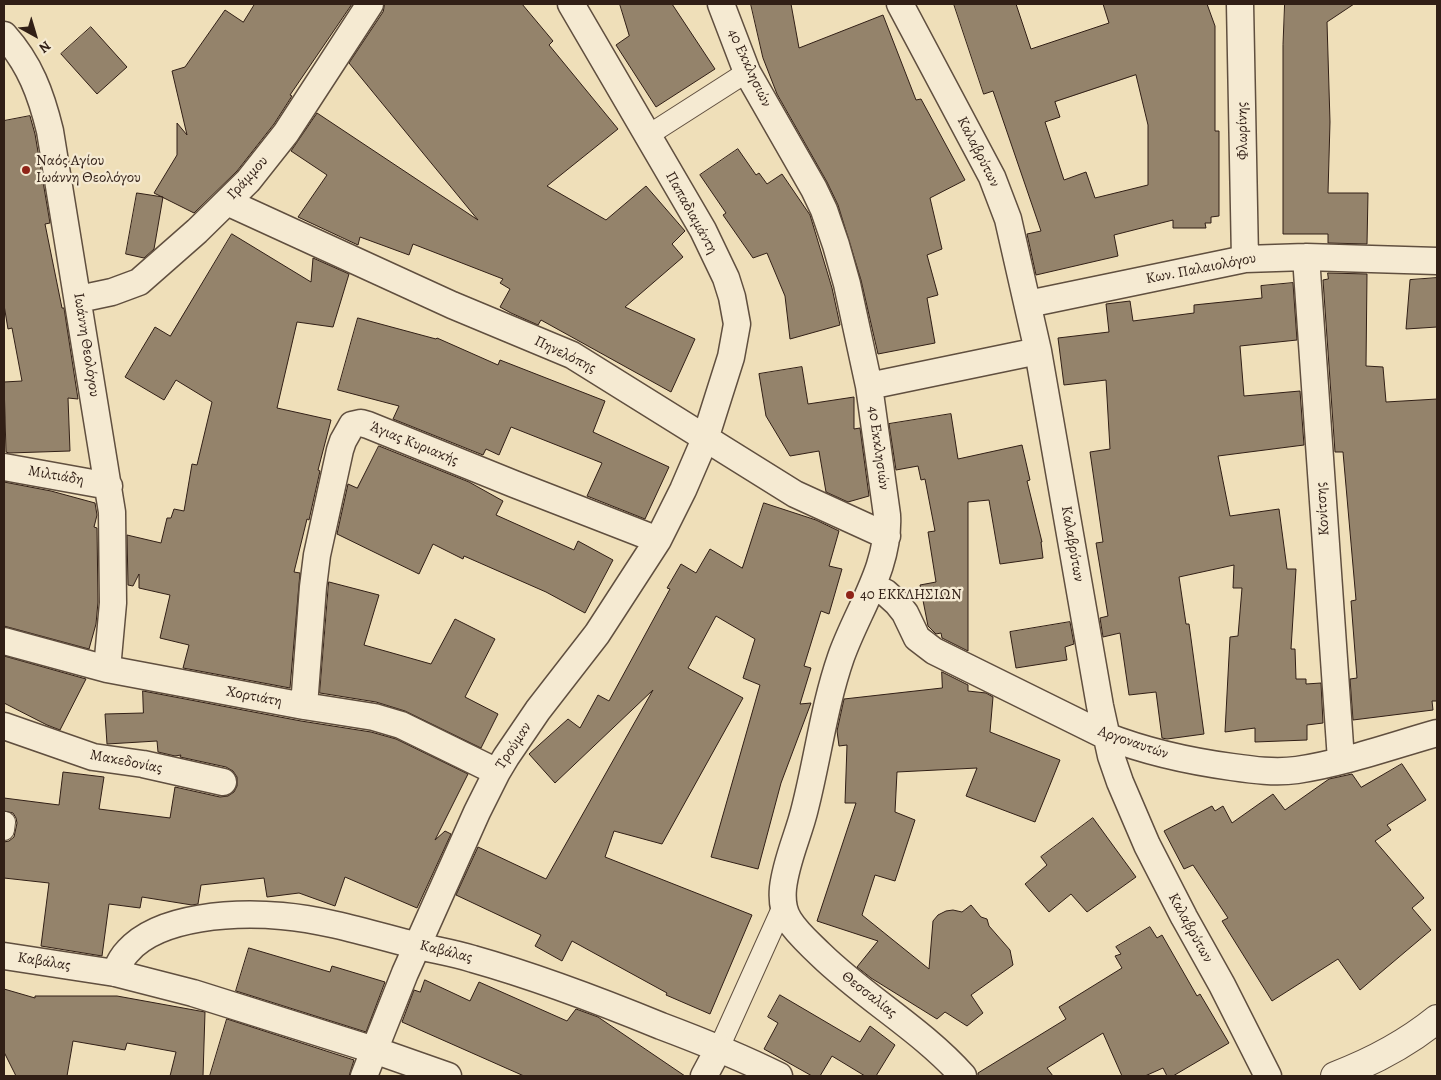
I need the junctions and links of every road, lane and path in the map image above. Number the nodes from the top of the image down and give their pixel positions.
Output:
1 (370, 4) edge
2 (571, 4) edge
3 (721, 4) edge
4 (900, 4) edge
5 (1240, 4) edge
6 (4, 35) edge
7 (747, 72) junction
8 (647, 136) junction
9 (228, 202) junction
10 (1306, 257) junction
11 (1246, 259) junction
12 (1437, 261) edge
13 (79, 299) junction
14 (1028, 304) junction
15 (1038, 351) junction
16 (870, 386) junction
17 (705, 439) junction
18 (4, 467) edge
19 (109, 486) junction
20 (887, 536) junction
21 (658, 540) junction
22 (872, 586) junction
23 (4, 641) edge
24 (107, 669) junction
25 (304, 706) junction
26 (4, 726) edge
27 (1437, 733) edge
28 (1106, 736) junction
29 (1341, 760) junction
30 (497, 772) junction
31 (223, 782) dead end
32 (783, 906) junction
33 (417, 946) junction
34 (4, 956) edge
35 (114, 973) junction
36 (1437, 1019) edge
37 (719, 1048) junction
38 (374, 1050) junction
39 (364, 1076) edge
40 (448, 1076) edge
41 (704, 1076) edge
42 (779, 1076) edge
43 (963, 1076) edge
44 (1268, 1076) edge
45 (1335, 1076) edge

1 - 9 street, Γράμμου
2 - 8 street, Παπαδιαμάντη
3 - 7 street, 40 Εκκλησιών
4 - 14 street, Καλαβρύτων
5 - 11 street, Φλωρίνης
6 - 13 street, Ιωάννη Θεολόγου
7 - 8 street
7 - 16 street, 40 Εκκλησιών
8 - 17 street, Παπαδιαμάντη
9 - 13 street, Γράμμου
9 - 17 street, Πηνελόπης
10 - 11 street, Κων. Παλαιολόγου
10 - 12 street, Κων. Παλαιολόγου
10 - 29 street, Κονίτσης
11 - 14 street, Κων. Παλαιολόγου
13 - 19 street, Ιωάννη Θεολόγου
14 - 15 street, Καλαβρύτων
15 - 16 street
15 - 28 street, Καλαβρύτων
16 - 20 street, 40 Εκκλησιών
17 - 20 street, Πηνελόπης
17 - 21 street, Τρούμαν
18 - 19 street, Μιλτιάδη
19 - 24 street, Ιωάννη Θεολόγου
20 - 22 street, 40 Εκκλησιών
21 - 25 street, Άγιας Κυριακής
21 - 30 street, Τρούμαν
22 - 28 street, Αργοναυτών
22 - 32 street, 40 Εκκλησιών
23 - 24 street, Χορτιάτη
24 - 25 street, Χορτιάτη
25 - 30 street, Χορτιάτη
26 - 31 street, Μακεδονίας
27 - 29 street, Αργοναυτών
28 - 29 street, Αργοναυτών
28 - 44 street, Καλαβρύτων
30 - 33 street, Τρούμαν
32 - 37 street
32 - 43 street, Θεσσαλίας
33 - 35 street, Καβάλας
33 - 37 street, Καβάλας
33 - 38 street, Τρούμαν
34 - 35 street, Καβάλας
35 - 38 street, Καβάλας
36 - 45 street
37 - 41 street
37 - 42 street, Καβάλας
38 - 39 street, Τρούμαν
38 - 40 street, Καβάλας

